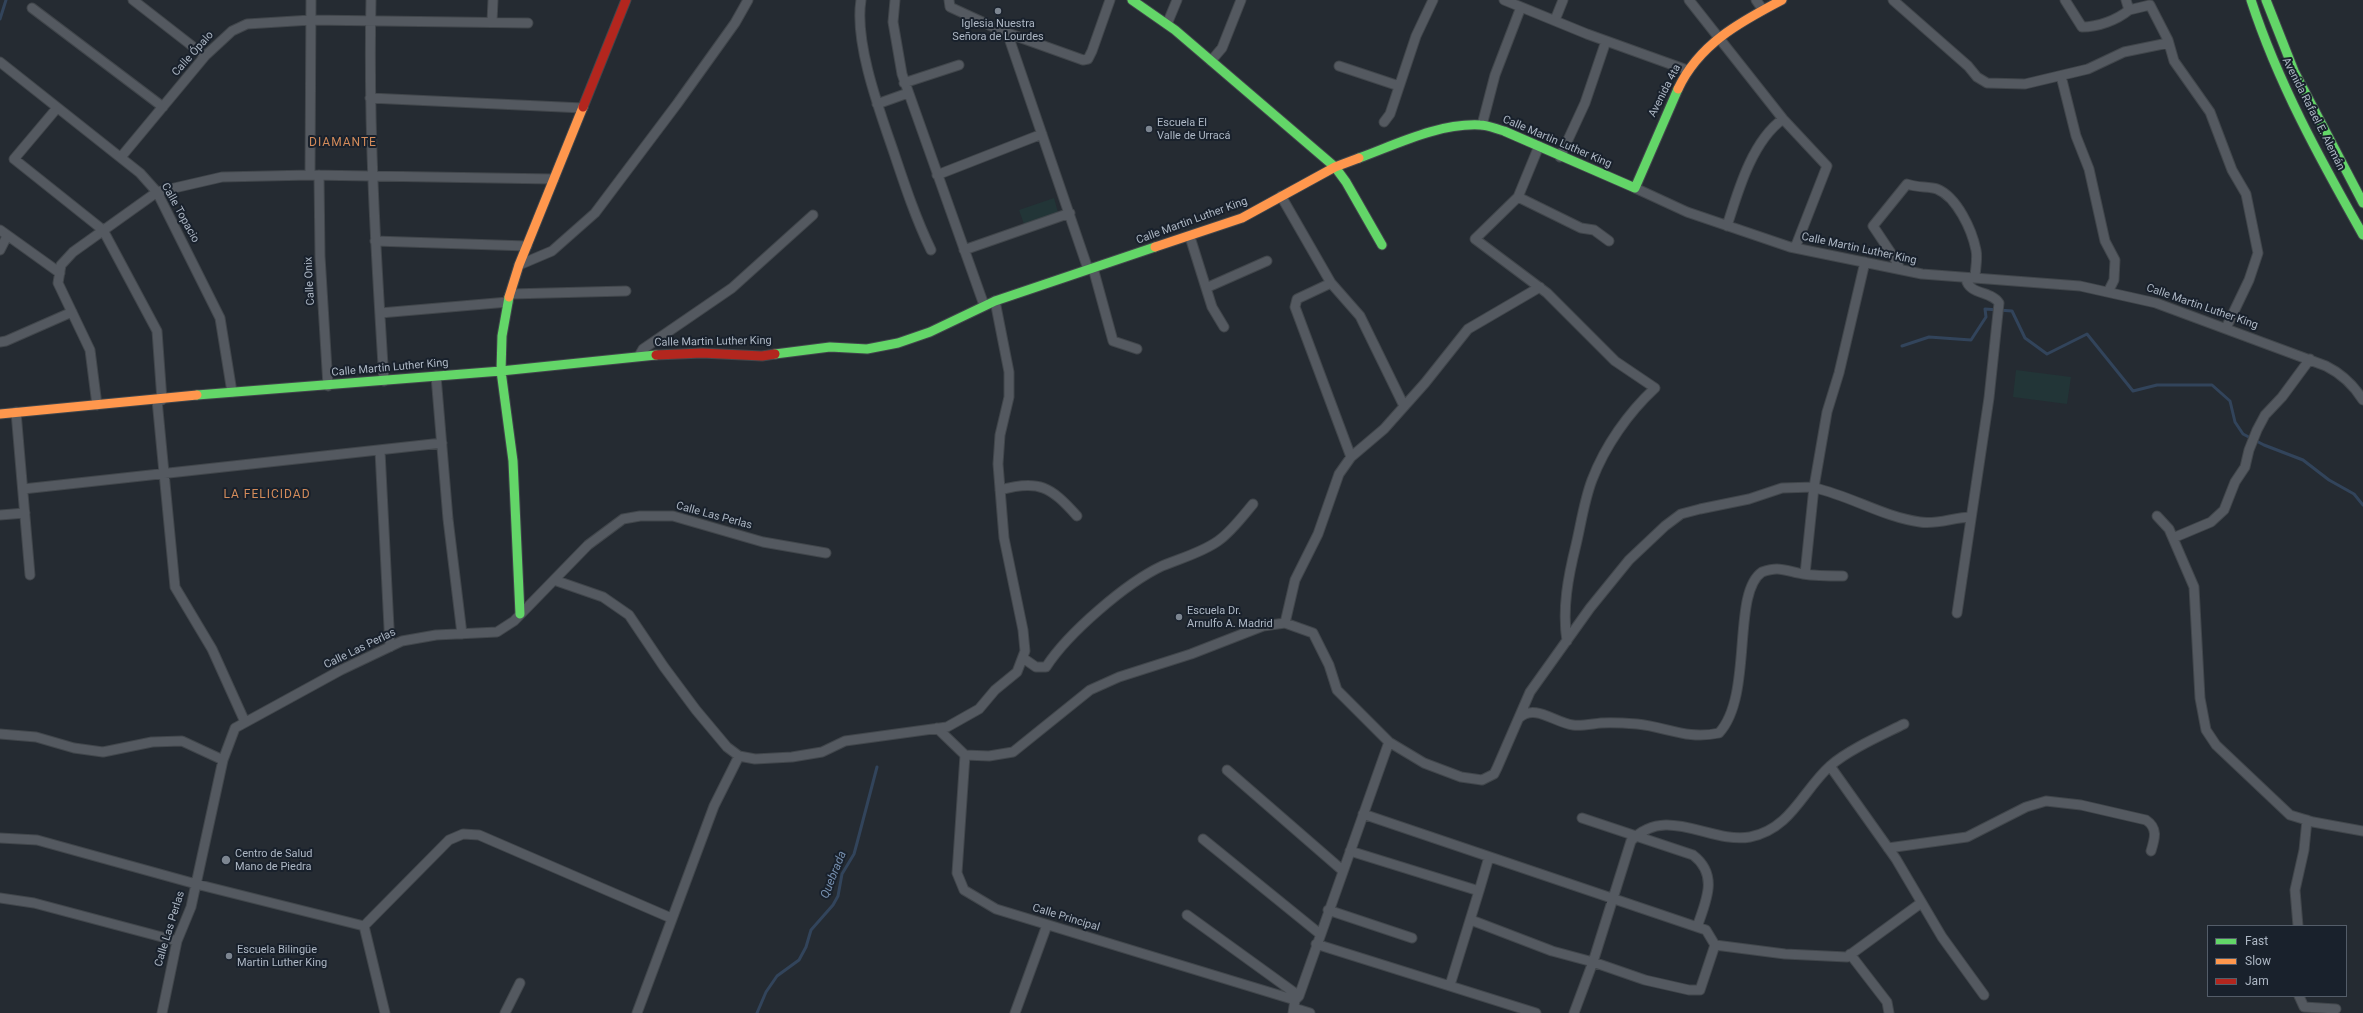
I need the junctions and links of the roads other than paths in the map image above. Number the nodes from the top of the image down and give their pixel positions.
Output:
1 (133, 0) edge
2 (311, 0) edge
3 (371, 0) edge
4 (493, 0) edge
5 (626, 0) edge
6 (748, 0) edge
7 (861, 0) edge
8 (895, 0) edge
9 (949, 0) edge
10 (1110, 0) edge
11 (1132, 0) edge
12 (1177, 0) edge
13 (1241, 0) edge
14 (1433, 0) edge
15 (1504, 0) edge
16 (1563, 0) edge
17 (1689, 0) edge
18 (1756, 0) edge
19 (1782, 0) edge
20 (1893, 0) edge
21 (2066, 0) edge
22 (2126, 0) edge
23 (2251, 0) edge
24 (2266, 0) edge
25 (1521, 7) junction
26 (32, 8) dead end
27 (1763, 10) junction
28 (2129, 10) junction
29 (311, 20) junction
30 (1555, 20) junction
31 (371, 21) junction
32 (492, 22) junction
33 (528, 23) dead end
34 (1167, 24) junction
35 (1002, 31) junction
36 (1719, 38) junction
37 (1606, 40) junction
38 (2168, 43) junction
39 (205, 56) junction
40 (1211, 60) junction
41 (0, 62) edge
42 (959, 64) dead end
43 (1340, 66) dead end
44 (1687, 70) junction
45 (2061, 76) junction
46 (904, 83) junction
47 (1399, 86) junction
48 (908, 93) junction
49 (370, 98) junction
50 (877, 104) junction
51 (164, 107) junction
52 (57, 108) junction
53 (583, 108) junction
54 (1783, 119) junction
55 (1384, 122) dead end
56 (1482, 125) junction
57 (1042, 134) junction
58 (1539, 146) junction
59 (1560, 156) junction
60 (121, 157) junction
61 (1335, 168) junction
62 (315, 175) junction
63 (937, 175) junction
64 (374, 176) junction
65 (554, 179) junction
66 (1635, 188) junction
67 (157, 192) junction
68 (1281, 196) junction
69 (1518, 197) junction
70 (2363, 203) edge
71 (1070, 213) junction
72 (813, 215) dead end
73 (1727, 226) junction
74 (0, 230) edge
75 (102, 230) junction
76 (2363, 235) edge
77 (7, 236) junction
78 (1190, 237) junction
79 (375, 241) junction
80 (1609, 241) dead end
81 (1382, 245) dead end
82 (527, 246) junction
83 (1795, 248) junction
84 (0, 250) edge
85 (931, 250) dead end
86 (964, 250) junction
87 (1267, 261) dead end
88 (1865, 262) junction
89 (519, 265) junction
90 (1090, 268) junction
91 (1900, 269) junction
92 (60, 273) junction
93 (1970, 279) junction
94 (1331, 283) junction
95 (1540, 287) junction
96 (1206, 288) junction
97 (626, 291) dead end
98 (2108, 292) junction
99 (509, 298) junction
100 (995, 301) junction
101 (984, 305) junction
102 (72, 312) junction
103 (380, 313) junction
104 (1224, 327) dead end
105 (2226, 328) junction
106 (0, 342) edge
107 (1137, 349) dead end
108 (639, 356) junction
109 (2310, 359) junction
110 (501, 371) junction
111 (436, 376) junction
112 (384, 381) junction
113 (328, 386) junction
114 (232, 392) junction
115 (160, 400) junction
116 (2363, 400) edge
117 (97, 405) junction
118 (1404, 406) junction
119 (16, 412) junction
120 (0, 414) edge
121 (442, 443) junction
122 (380, 451) junction
123 (1351, 456) junction
124 (164, 473) junction
125 (1815, 488) junction
126 (22, 489) junction
127 (1000, 490) junction
128 (1254, 504) dead end
129 (25, 513) junction
130 (0, 515) edge
131 (1077, 516) dead end
132 (2157, 516) dead end
133 (1971, 517) junction
134 (2173, 538) junction
135 (826, 553) dead end
136 (1805, 574) junction
137 (30, 575) dead end
138 (1843, 576) dead end
139 (554, 580) junction
140 (1957, 613) dead end
141 (520, 614) junction
142 (1285, 623) junction
143 (462, 634) junction
144 (1567, 641) junction
145 (390, 647) junction
146 (1023, 658) junction
147 (1518, 718) junction
148 (245, 722) junction
149 (1904, 724) dead end
150 (937, 728) junction
151 (0, 734) edge
152 (1389, 742) junction
153 (965, 755) junction
154 (739, 756) junction
155 (223, 760) junction
156 (1830, 766) junction
157 (1227, 770) dead end
158 (1363, 814) junction
159 (1582, 818) dead end
160 (2306, 820) junction
161 (2363, 831) edge
162 (1636, 836) junction
163 (0, 838) edge
164 (1203, 839) dead end
165 (1888, 848) junction
166 (1350, 851) junction
167 (2151, 851) dead end
168 (1489, 857) junction
169 (1342, 870) junction
170 (196, 884) junction
171 (1479, 891) junction
172 (0, 898) edge
173 (1612, 898) junction
174 (1921, 903) junction
175 (1328, 910) junction
176 (1187, 915) dead end
177 (671, 918) junction
178 (1471, 920) junction
179 (1047, 925) junction
180 (2298, 925) edge
181 (364, 926) junction
182 (1697, 927) junction
183 (1320, 934) junction
184 (1412, 938) dead end
185 (177, 941) junction
186 (1316, 944) junction
187 (1715, 945) junction
188 (1850, 954) junction
189 (1593, 962) junction
190 (520, 983) dead end
191 (1450, 985) junction
192 (1984, 995) dead end
193 (2299, 997) edge
194 (1295, 1004) edge
195 (2336, 1008) dead end
196 (162, 1013) edge
197 (385, 1013) edge
198 (506, 1013) edge
199 (637, 1013) edge
200 (1015, 1013) edge
201 (1310, 1013) edge
202 (1536, 1013) edge
203 (1574, 1013) edge
204 (1889, 1013) edge

1 - 39 street
2 - 29 street, Calle Onix
3 - 31 street
4 - 32 street
5 - 53 street
6 - 89 street
7 - 50 street
8 - 46 street
9 - 35 street
10 - 35 street
11 - 34 street
12 - 34 street
13 - 40 street
14 - 47 street
15 - 25 street
16 - 30 street
17 - 36 street
18 - 27 street
19 - 27 street, Avenida 4ta
20 - 45 street
21 - 28 street
22 - 28 street
23 - 76 street, Avenida Rafael E. Alemán
24 - 70 street, Avenida Rafael E. Alemán
25 - 30 street
25 - 56 street
26 - 51 street
27 - 36 street, Avenida 4ta
28 - 38 street
29 - 31 street, Calle Ópalo
29 - 39 street, Calle Ópalo
29 - 62 street, Calle Onix
30 - 37 street
31 - 32 street, Calle Ópalo
31 - 49 street
32 - 33 street, Calle Ópalo
34 - 40 street
35 - 57 street
36 - 44 street, Avenida 4ta
36 - 54 street
37 - 44 street
37 - 59 street
38 - 45 street
38 - 105 street
39 - 51 street, Calle Ópalo
40 - 61 street
41 - 52 street, Calle Topacio
42 - 46 street
43 - 47 street
44 - 66 street, Avenida 4ta
45 - 98 street
46 - 48 street
47 - 55 street
48 - 50 street
48 - 63 street
49 - 53 street
49 - 64 street
50 - 85 street
51 - 60 street, Calle Ópalo
52 - 60 street, Calle Topacio
52 - 75 street
53 - 65 street
54 - 73 street
54 - 83 street
56 - 58 street, Calle Martin Luther King
56 - 61 street, Calle Martin Luther King
57 - 63 street
57 - 71 street
58 - 59 street, Calle Martin Luther King
58 - 69 street
59 - 66 street, Calle Martin Luther King
60 - 67 street, Calle Topacio
61 - 68 street, Calle Martin Luther King
61 - 81 street
62 - 64 street
62 - 67 street
62 - 113 street, Calle Onix
63 - 86 street
64 - 65 street
64 - 79 street
65 - 82 street
66 - 73 street, Calle Martin Luther King
67 - 75 street
67 - 114 street, Calle Topacio
68 - 78 street, Calle Martin Luther King
68 - 94 street
69 - 80 street
69 - 95 street
71 - 86 street
71 - 90 street
72 - 108 street
73 - 83 street, Calle Martin Luther King
74 - 77 street
75 - 92 street
75 - 115 street
77 - 84 street
77 - 92 street
78 - 90 street, Calle Martin Luther King
78 - 96 street
79 - 82 street
79 - 103 street
82 - 89 street
83 - 88 street, Calle Martin Luther King
86 - 101 street
87 - 96 street
88 - 91 street, Calle Martin Luther King
88 - 125 street
89 - 99 street
90 - 100 street, Calle Martin Luther King
90 - 107 street
91 - 93 street, Calle Martin Luther King
91 - 93 street
92 - 102 street
93 - 98 street, Calle Martin Luther King
93 - 133 street
94 - 118 street
94 - 123 street
95 - 118 street
95 - 144 street
96 - 104 street
97 - 99 street
98 - 105 street, Calle Martin Luther King
99 - 103 street
99 - 110 street
100 - 101 street, Calle Martin Luther King
100 - 127 street
101 - 108 street, Calle Martin Luther King
102 - 106 street
102 - 117 street
103 - 112 street
105 - 109 street, Calle Martin Luther King
108 - 110 street, Calle Martin Luther King
109 - 116 street, Calle Martin Luther King
109 - 134 street
110 - 111 street, Calle Martin Luther King
110 - 141 street
111 - 112 street, Calle Martin Luther King
111 - 121 street
112 - 113 street, Calle Martin Luther King
113 - 114 street, Calle Martin Luther King
114 - 115 street, Calle Martin Luther King
115 - 117 street, Calle Martin Luther King
115 - 124 street
117 - 119 street, Calle Martin Luther King
118 - 123 street
119 - 120 street, Calle Martin Luther King
119 - 126 street
121 - 122 street
121 - 143 street
122 - 124 street
122 - 145 street
123 - 142 street
124 - 126 street
124 - 148 street
125 - 133 street
125 - 136 street
125 - 144 street
126 - 129 street
127 - 131 street
127 - 146 street
128 - 146 street
129 - 130 street
129 - 137 street
132 - 134 street
133 - 140 street
134 - 160 street
135 - 139 street, Calle Las Perlas
136 - 138 street
136 - 147 street
139 - 141 street, Calle Las Perlas
139 - 154 street
141 - 143 street, Calle Las Perlas
142 - 152 street
142 - 153 street
143 - 145 street, Calle Las Perlas
144 - 147 street
145 - 148 street, Calle Las Perlas
146 - 150 street
147 - 152 street
148 - 155 street, Calle Las Perlas
149 - 156 street
150 - 153 street
150 - 154 street
151 - 155 street
152 - 158 street
153 - 179 street, Calle Principal
154 - 177 street
155 - 170 street, Calle Las Perlas
156 - 162 street
156 - 165 street
157 - 169 street
158 - 166 street
158 - 168 street
159 - 162 street
160 - 161 street
160 - 180 street
162 - 173 street
162 - 182 street
163 - 170 street
164 - 183 street
165 - 167 street
165 - 174 street
166 - 169 street
166 - 171 street
168 - 171 street
168 - 173 street
169 - 175 street
170 - 181 street
170 - 185 street, Calle Las Perlas
171 - 178 street
172 - 185 street
173 - 182 street
173 - 189 street
174 - 188 street
174 - 192 street
175 - 183 street
175 - 184 street
176 - 194 street
177 - 181 street
177 - 199 street
178 - 189 street
178 - 191 street
179 - 194 street, Calle Principal
179 - 200 street
181 - 197 street
182 - 187 street
183 - 186 street
185 - 196 street, Calle Las Perlas
186 - 191 street
186 - 194 street
187 - 188 street
187 - 189 street
188 - 204 street
189 - 203 street
190 - 198 street
191 - 202 street
193 - 195 street
194 - 201 street, Calle Principal

